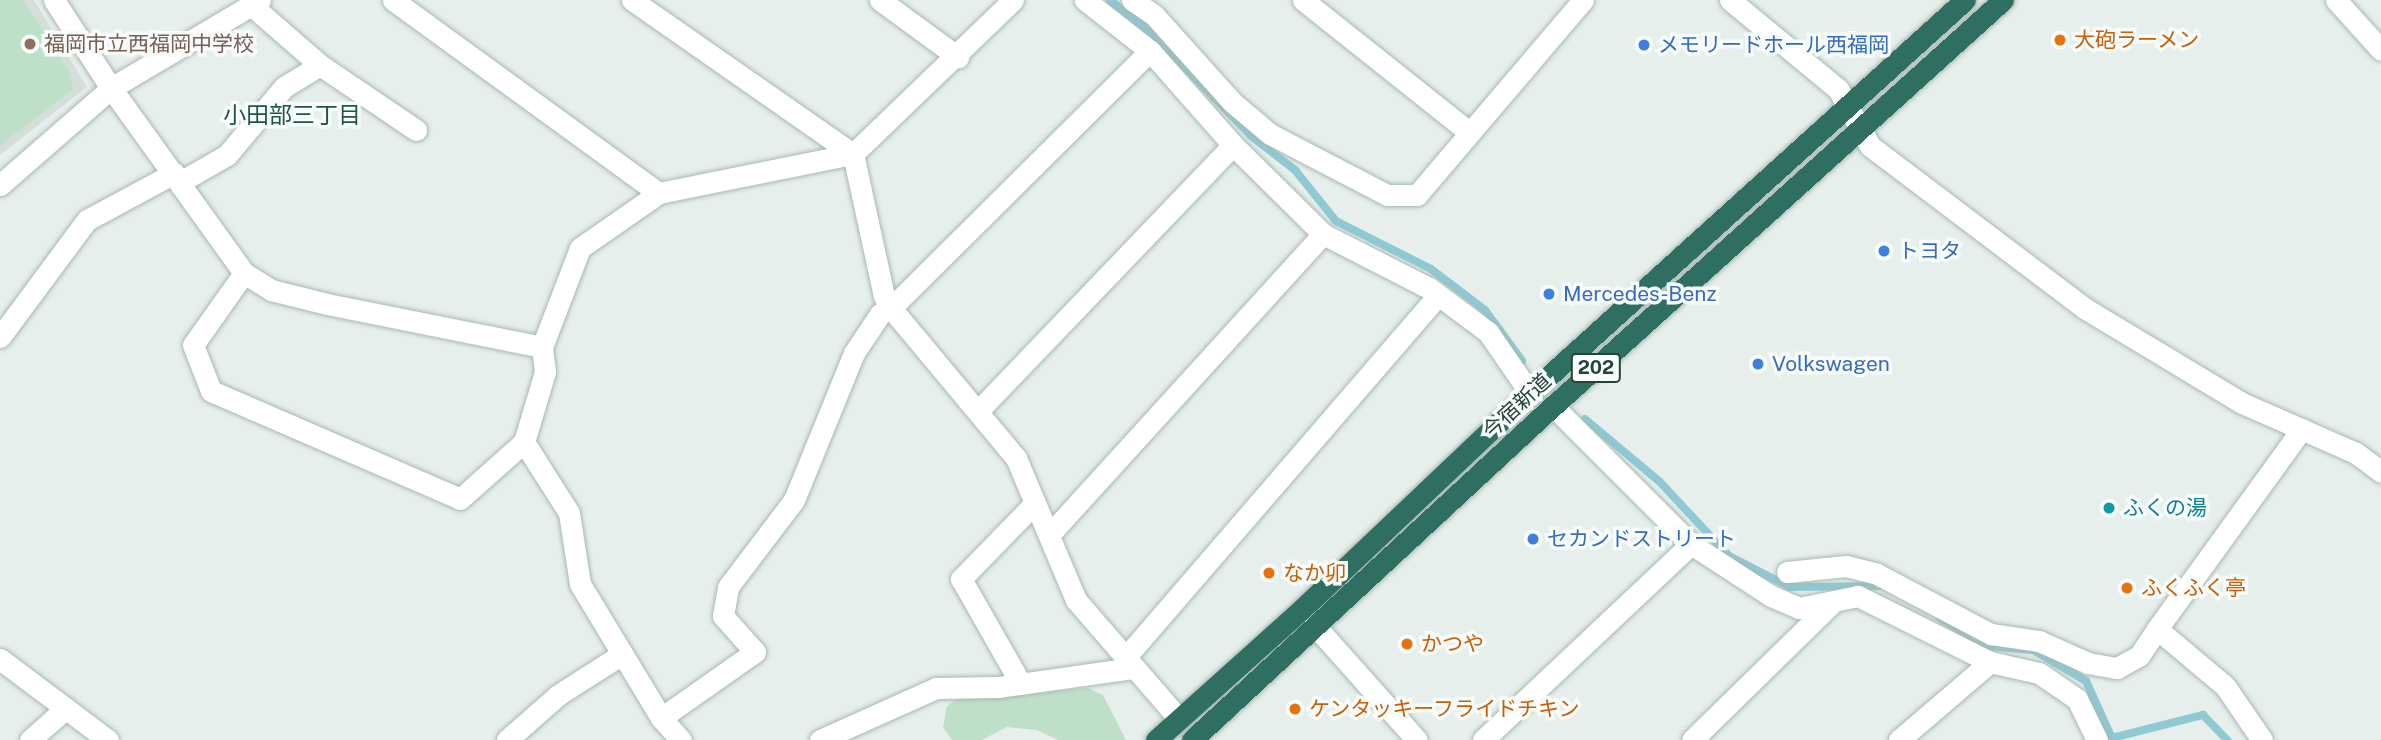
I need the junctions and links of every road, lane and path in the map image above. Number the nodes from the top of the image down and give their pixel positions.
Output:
1 (54, 0) edge
2 (393, 0) edge
3 (632, 0) edge
4 (880, 0) edge
5 (1013, 0) edge
6 (1085, 0) edge
7 (1132, 0) edge
8 (1303, 0) edge
9 (1583, 0) edge
10 (1730, 0) edge
11 (1965, 0) edge
12 (2003, 0) edge
13 (2336, 0) edge
14 (256, 3) edge
15 (2381, 50) edge
16 (1150, 51) junction
17 (958, 57) junction
18 (320, 65) junction
19 (111, 88) junction
20 (1849, 108) junction
21 (1861, 129) junction
22 (415, 130) dead end
23 (1469, 132) junction
24 (1233, 145) junction
25 (853, 155) junction
26 (177, 177) junction
27 (0, 185) edge
28 (659, 193) junction
29 (1323, 234) junction
30 (244, 273) junction
31 (1438, 296) junction
32 (891, 309) junction
33 (0, 337) edge
34 (542, 347) junction
35 (1530, 393) junction
36 (1553, 406) junction
37 (978, 411) junction
38 (2302, 429) junction
39 (524, 442) junction
40 (2381, 472) edge
41 (1035, 503) junction
42 (1049, 535) junction
43 (1691, 544) junction
44 (1787, 572) dead end
45 (1833, 602) junction
46 (1301, 610) junction
47 (1315, 627) junction
48 (2157, 629) junction
49 (622, 654) junction
50 (0, 659) edge
51 (1990, 662) junction
52 (1129, 663) junction
53 (1021, 684) junction
54 (66, 708) junction
55 (661, 718) junction
56 (1179, 719) junction
57 (30, 740) edge
58 (108, 740) edge
59 (507, 740) edge
60 (681, 740) edge
61 (820, 740) edge
62 (1156, 740) edge
63 (1192, 740) edge
64 (1417, 740) edge
65 (1483, 740) edge
66 (1692, 740) edge
67 (1899, 740) edge
68 (2097, 740) edge
69 (2262, 740) edge

1 - 19 street
2 - 28 street
3 - 25 street
4 - 17 street
5 - 17 street
6 - 16 street
7 - 23 street
8 - 23 street
9 - 23 street
10 - 20 street
11 - 20 highway, 今宿新道 / 202
12 - 21 highway, 今宿新道 / 202
13 - 15 street
14 - 18 street
14 - 19 street
16 - 24 street
16 - 32 street
17 - 25 street
18 - 22 street
18 - 26 street
19 - 26 street
19 - 27 street
20 - 21 street
20 - 35 highway, 今宿新道 / 202
21 - 36 highway, 今宿新道 / 202
21 - 38 street
24 - 29 street
24 - 37 street
25 - 28 street
25 - 32 street
26 - 30 street
26 - 33 street
28 - 34 street
29 - 31 street
29 - 42 street
30 - 34 street
30 - 39 street
31 - 35 street
31 - 52 street
32 - 37 street
32 - 55 street
34 - 39 street
35 - 46 highway, 今宿新道 / 202
36 - 43 street
36 - 47 highway, 今宿新道 / 202
37 - 41 street
38 - 40 street
38 - 48 street
39 - 49 street
41 - 42 street
41 - 53 street
42 - 52 street
43 - 45 street
43 - 65 street
44 - 48 street
45 - 51 street
45 - 66 street
46 - 47 street
46 - 56 highway, 今宿新道 / 202
47 - 63 highway, 今宿新道 / 202
47 - 64 street
48 - 69 street
49 - 55 street
49 - 59 street
50 - 54 street
51 - 67 street
51 - 68 street
52 - 53 street
52 - 56 street
53 - 61 street
54 - 57 street
54 - 58 street
55 - 60 street
56 - 62 highway, 今宿新道 / 202

